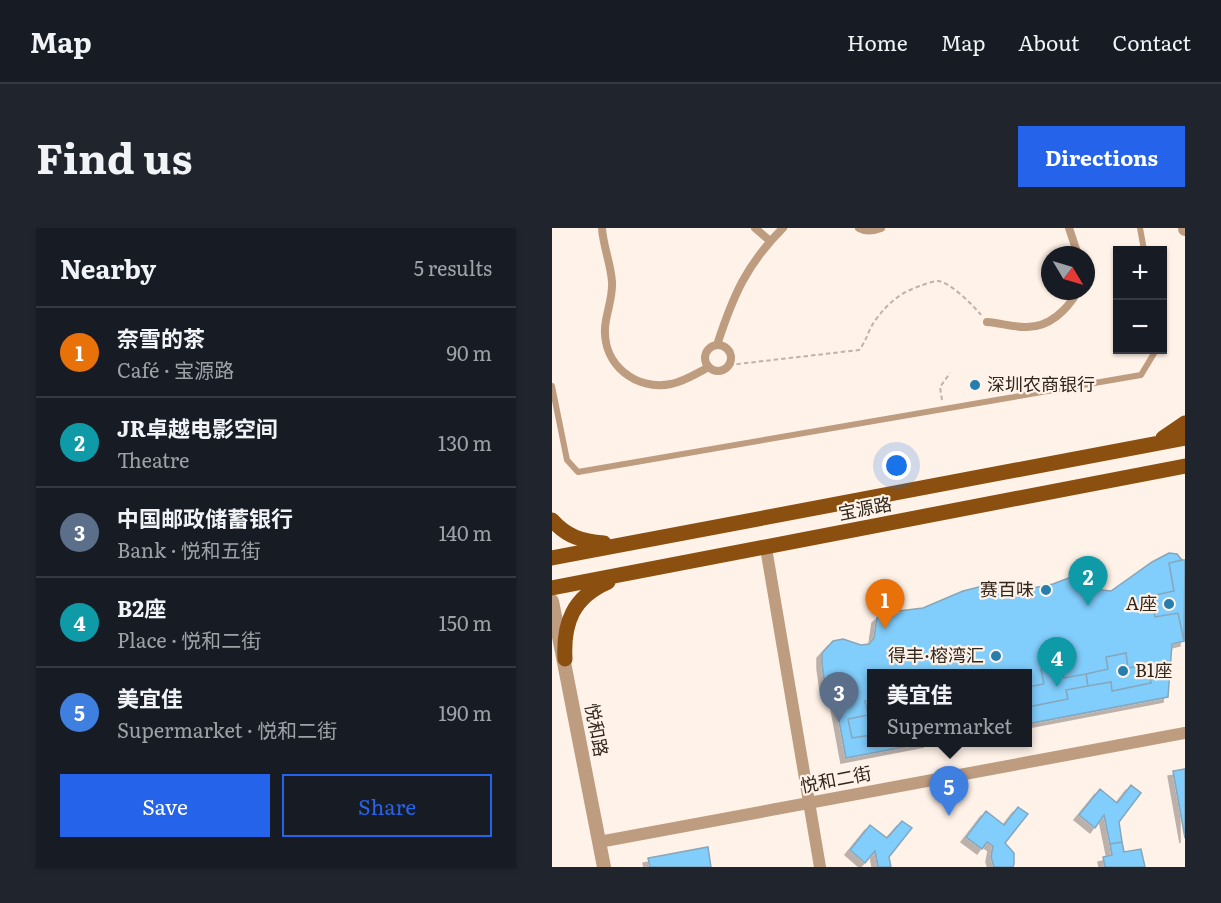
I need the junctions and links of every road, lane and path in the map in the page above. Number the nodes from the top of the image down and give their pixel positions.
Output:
1 (602, 228) edge
2 (755, 228) edge
3 (783, 228) edge
4 (859, 228) edge
5 (881, 228) edge
6 (1069, 228) edge
7 (1140, 228) edge
8 (770, 241) junction
9 (1075, 246) edge
10 (1143, 246) edge
11 (1071, 300) edge
12 (987, 322) joint
13 (717, 345) junction
14 (1154, 354) edge
15 (729, 366) junction
16 (709, 367) junction
17 (950, 373) dead end
18 (552, 386) edge
19 (944, 409) junction
20 (1185, 423) edge
21 (1185, 438) edge
22 (1135, 447) junction
23 (1185, 466) edge
24 (1153, 472) junction
25 (1185, 475) edge
26 (552, 520) edge
27 (637, 542) junction
28 (766, 548) junction
29 (552, 558) edge
30 (629, 574) junction
31 (552, 588) edge
32 (552, 601) edge
33 (552, 632) edge
34 (565, 659) junction
35 (1185, 733) edge
36 (809, 803) junction
37 (599, 842) junction
38 (604, 867) edge
39 (820, 867) edge

1 - 16 street
2 - 8 street
3 - 8 street
4 - 5 street
6 - 9 street
7 - 10 lane
8 - 13 street
11 - 12 street
12 - 15 path
13 - 15 street
13 - 16 street
14 - 19 lane
15 - 16 street
17 - 19 path
18 - 19 lane
20 - 22 main road
21 - 22 main road, 宝源路
22 - 27 main road, 宝源路
23 - 24 main road, 宝源路
24 - 25 main road
24 - 28 main road, 宝源路
26 - 27 main road
27 - 29 main road, 宝源路
28 - 30 main road, 宝源路
28 - 36 street
30 - 31 main road, 宝源路
30 - 34 main road
32 - 34 street, 悦和路
33 - 34 main road
34 - 37 street, 悦和路
35 - 36 street, 悦和二街
36 - 37 street, 悦和二街
36 - 39 street
37 - 38 street, 悦和路

